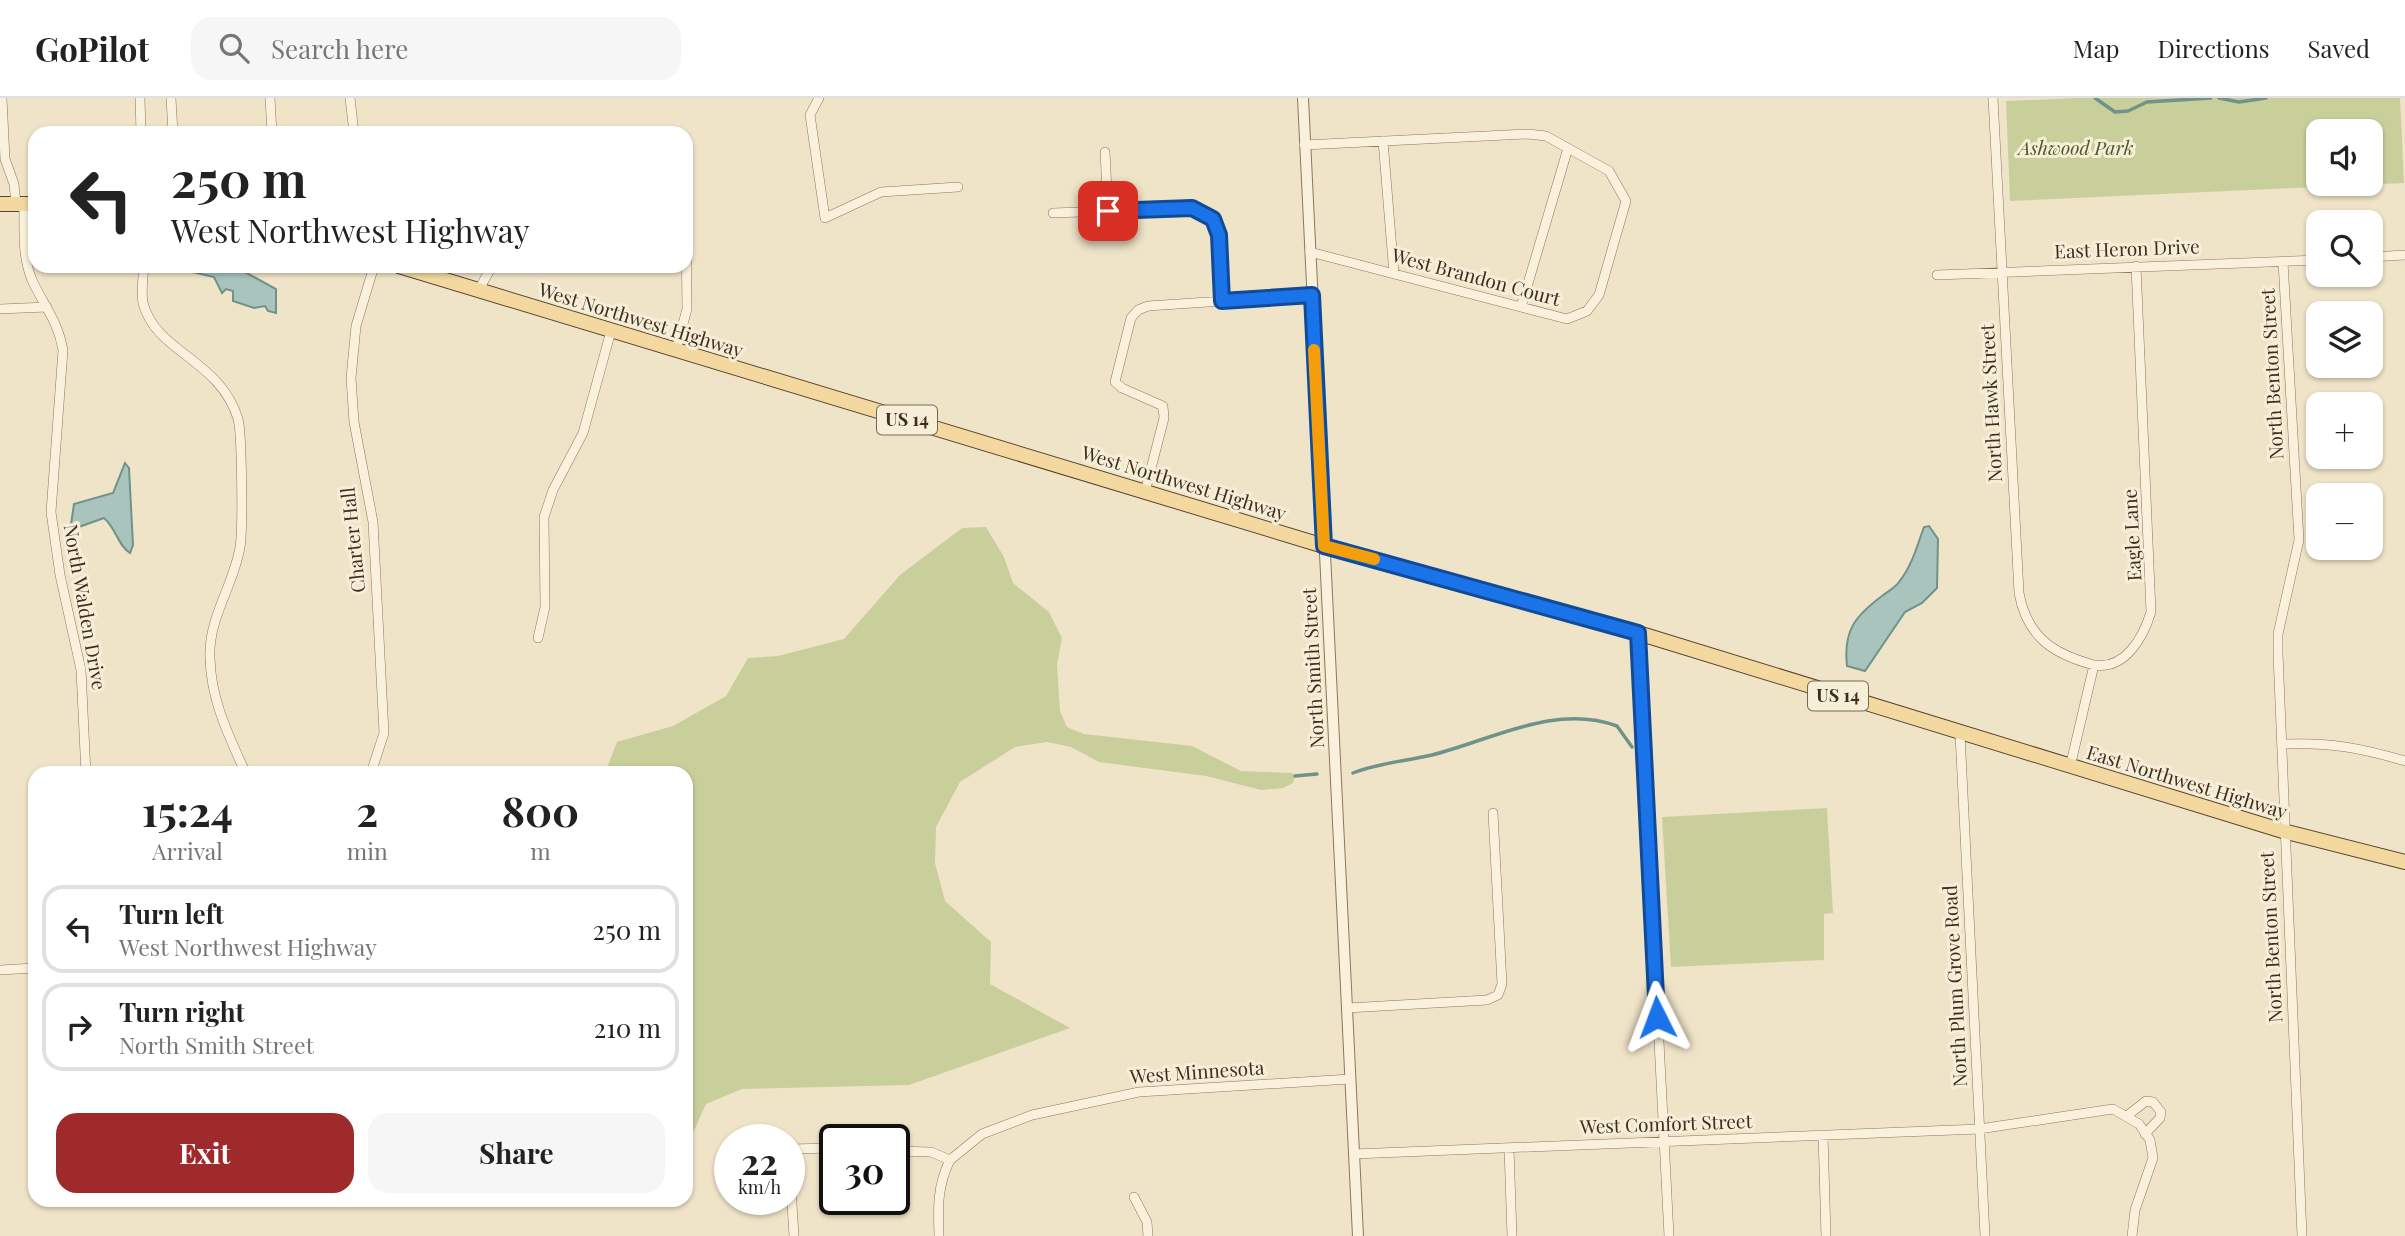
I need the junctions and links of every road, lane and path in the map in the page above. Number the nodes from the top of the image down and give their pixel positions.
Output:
1 (2, 98) edge
2 (140, 98) edge
3 (171, 98) edge
4 (270, 98) edge
5 (350, 98) edge
6 (819, 98) edge
7 (1303, 98) edge
8 (1993, 98) edge
9 (141, 126) edge
10 (173, 126) edge
11 (272, 126) edge
12 (353, 126) edge
13 (1383, 141) junction
14 (1304, 145) junction
15 (1568, 148) junction
16 (1105, 152) dead end
17 (958, 187) dead end
18 (0, 204) edge
19 (25, 204) edge
20 (1108, 211) junction
21 (1053, 213) dead end
22 (1310, 252) junction
23 (2405, 255) edge
24 (2383, 256) edge
25 (2306, 261) edge
26 (2283, 262) junction
27 (28, 265) edge
28 (2136, 266) junction
29 (2001, 272) junction
30 (30, 273) edge
31 (144, 273) edge
32 (372, 273) edge
33 (420, 273) edge
34 (488, 273) edge
35 (687, 273) edge
36 (1394, 274) junction
37 (1937, 275) dead end
38 (478, 291) junction
39 (1312, 295) junction
40 (1222, 301) junction
41 (47, 307) junction
42 (1521, 307) junction
43 (0, 309) edge
44 (611, 331) junction
45 (676, 350) junction
46 (1145, 492) junction
47 (1324, 546) junction
48 (1638, 633) junction
49 (538, 638) dead end
50 (2094, 665) junction
51 (1959, 734) junction
52 (2283, 744) junction
53 (2405, 761) edge
54 (86, 766) edge
55 (242, 766) edge
56 (370, 766) edge
57 (2070, 766) junction
58 (1493, 813) dead end
59 (2283, 831) junction
60 (2405, 862) edge
61 (28, 968) edge
62 (0, 970) edge
63 (1347, 1008) junction
64 (1350, 1079) junction
65 (2127, 1115) junction
66 (1979, 1129) junction
67 (2146, 1134) junction
68 (1823, 1135) junction
69 (1664, 1142) junction
70 (1509, 1148) junction
71 (910, 1151) edge
72 (1354, 1154) junction
73 (950, 1160) junction
74 (1134, 1197) dead end
75 (793, 1215) edge
76 (794, 1236) edge
77 (939, 1236) edge
78 (1148, 1236) edge
79 (1358, 1236) edge
80 (1512, 1236) edge
81 (1669, 1236) edge
82 (1826, 1236) edge
83 (1985, 1236) edge
84 (2132, 1236) edge
85 (2302, 1236) edge

1 - 19 street, North Walden Drive
2 - 9 street
3 - 10 street
4 - 11 street
5 - 12 street
6 - 17 street
7 - 14 street, North Smith Street
8 - 29 street, North Hawk Street
13 - 14 street, West Brandon Court
13 - 15 street, West Brandon Court
13 - 36 street
14 - 22 street, North Smith Street
15 - 42 street
15 - 42 street, West Brandon Court
16 - 20 street
18 - 19 main road
19 - 27 street, North Walden Drive
20 - 21 street
20 - 40 street
22 - 36 street, West Brandon Court
22 - 39 street, North Smith Street
23 - 24 street
25 - 26 street, East Heron Drive
26 - 28 street, East Heron Drive
26 - 52 street, North Benton Street
28 - 29 street, East Heron Drive
28 - 50 street, Eagle Lane
29 - 37 street, East Heron Drive
29 - 50 street, North Hawk Street
30 - 41 street, North Walden Drive
31 - 55 street
32 - 56 street, Charter Hall
33 - 38 main road, West Northwest Highway / US 14
34 - 38 street
35 - 45 street
36 - 42 street, West Brandon Court
38 - 44 main road, West Northwest Highway / US 14
39 - 40 street
39 - 47 street, North Smith Street
40 - 46 street
41 - 43 street
41 - 54 street, North Walden Drive
44 - 45 main road, West Northwest Highway / US 14
44 - 49 street
45 - 46 main road, West Northwest Highway / US 14
46 - 47 main road, West Northwest Highway / US 14
47 - 48 main road, West Northwest Highway / US 14
47 - 63 street, North Smith Street
48 - 51 main road, West Northwest Highway / US 14
48 - 69 street
50 - 57 street
51 - 57 main road, East Northwest Highway / US 14
51 - 66 street, North Plum Grove Road
52 - 53 street
52 - 59 street, North Benton Street
57 - 59 main road, East Northwest Highway / US 14
58 - 63 street
59 - 60 main road, East Northwest Highway / US 14
59 - 85 street, North Benton Street
61 - 62 street
63 - 64 street, North Smith Street
64 - 72 street, North Smith Street
64 - 73 street, West Minnesota
65 - 66 street, West Comfort Street
65 - 67 street
65 - 67 street
66 - 68 street, West Comfort Street
66 - 83 street, North Plum Grove Road
67 - 84 street
68 - 69 street, West Comfort Street
68 - 82 street
69 - 70 street, West Comfort Street
69 - 81 street
70 - 72 street, West Comfort Street
70 - 80 street
71 - 73 street
72 - 79 street, North Smith Street
73 - 77 street
74 - 78 street
75 - 76 street

